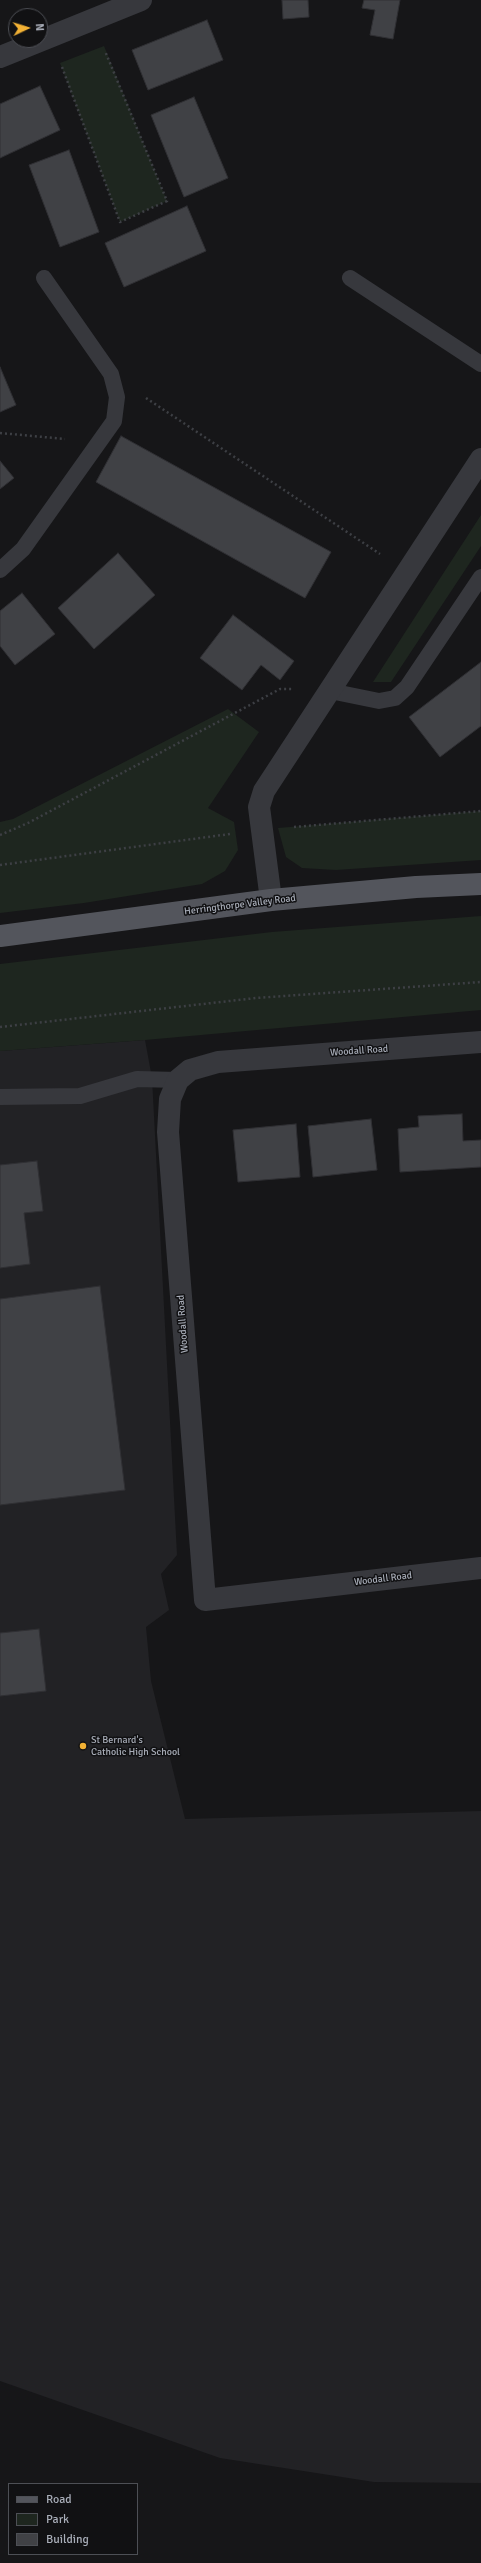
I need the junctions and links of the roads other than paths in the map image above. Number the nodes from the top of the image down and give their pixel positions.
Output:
1 (141, 0) edge
2 (0, 57) edge
3 (44, 278) dead end
4 (350, 278) dead end
5 (481, 364) edge
6 (481, 459) edge
7 (0, 570) edge
8 (481, 577) edge
9 (330, 691) junction
10 (481, 884) edge
11 (271, 900) junction
12 (0, 936) edge
13 (481, 1042) edge
14 (178, 1080) junction
15 (0, 1097) edge
16 (481, 1568) edge

1 - 2 street
3 - 7 lane
4 - 5 lane
6 - 9 street
8 - 9 lane
9 - 11 street
10 - 11 main road, Herringthorpe Valley Road
11 - 12 main road, Herringthorpe Valley Road
13 - 14 street, Woodall Road
14 - 15 lane
14 - 16 street, Woodall Road

